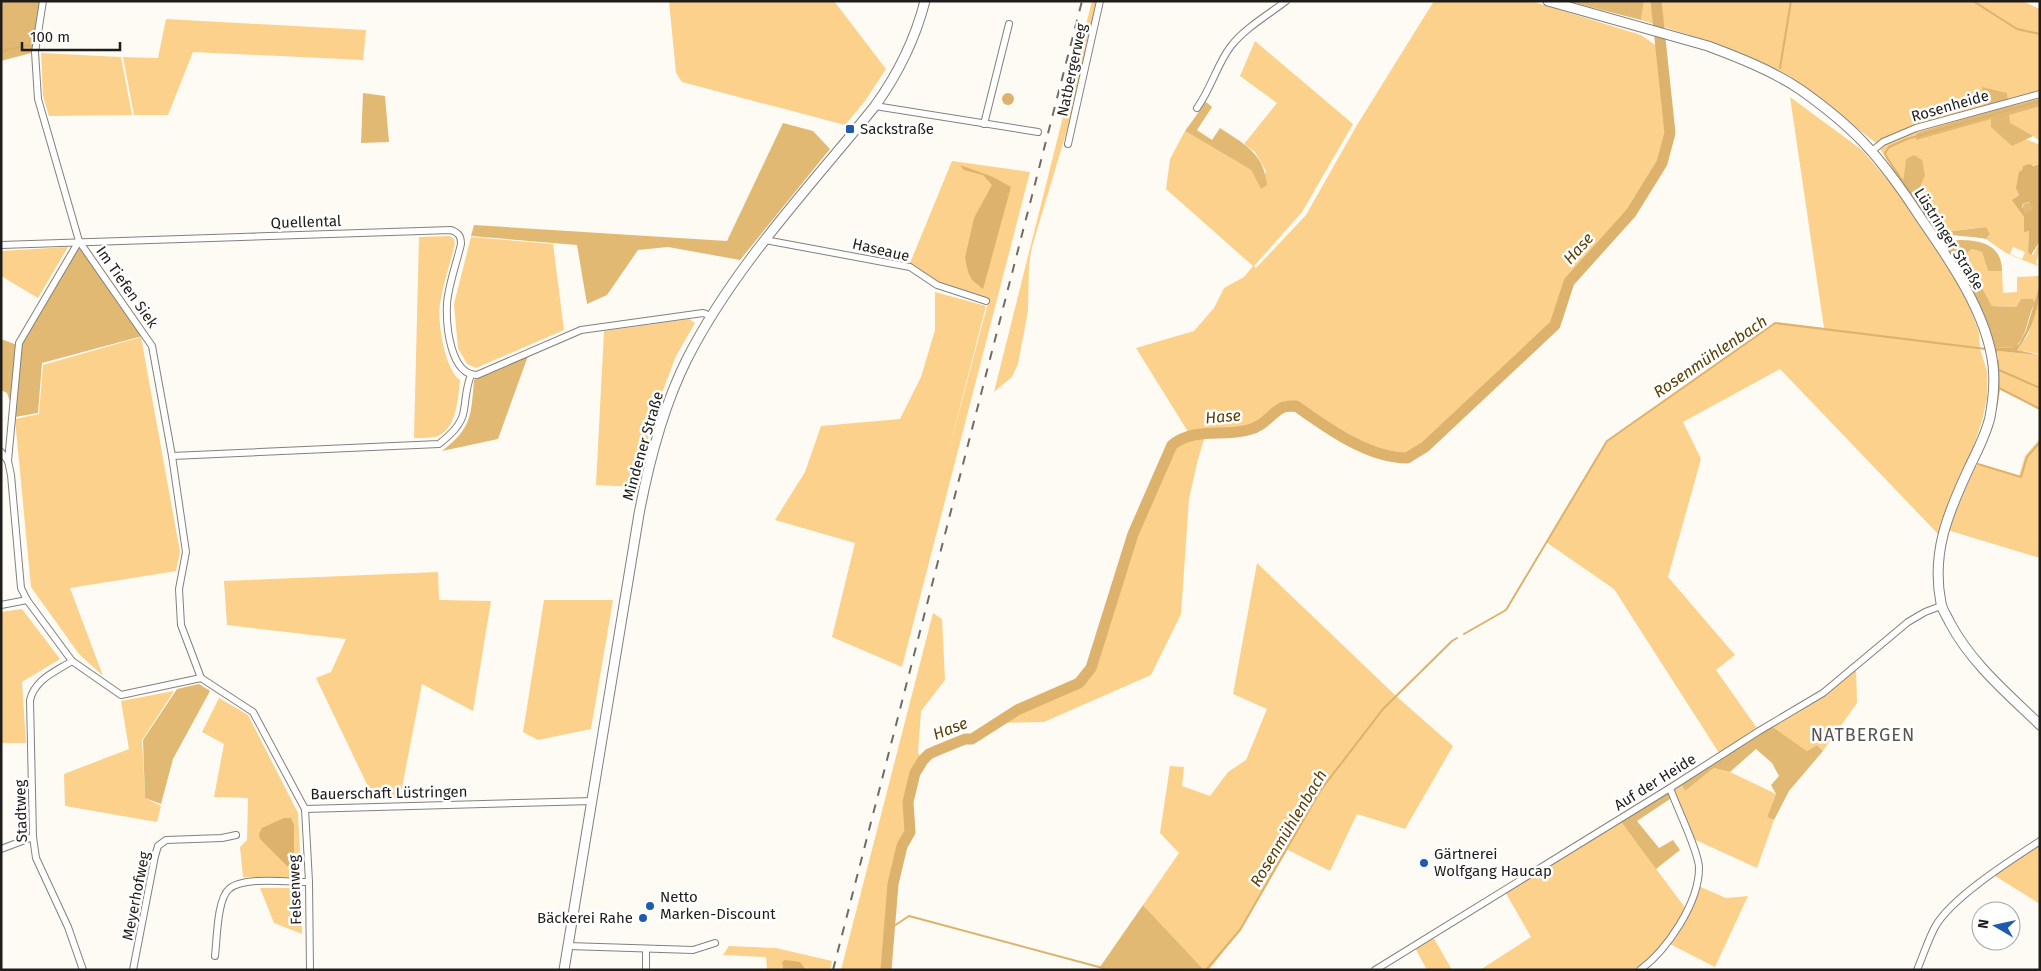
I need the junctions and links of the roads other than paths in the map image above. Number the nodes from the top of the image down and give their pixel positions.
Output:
1 (43, 1) edge
2 (926, 1) edge
3 (1100, 1) edge
4 (1286, 1) edge
5 (1548, 1) edge
6 (1009, 24) dead end
7 (2040, 94) edge
8 (875, 106) junction
9 (1197, 108) dead end
10 (984, 124) junction
11 (1038, 132) dead end
12 (1068, 144) dead end
13 (1872, 151) junction
14 (765, 240) junction
15 (79, 241) junction
16 (1, 245) edge
17 (986, 301) dead end
18 (711, 316) junction
19 (471, 375) junction
20 (1, 452) edge
21 (172, 456) junction
22 (8, 461) junction
23 (27, 600) junction
24 (1, 606) edge
25 (1941, 606) junction
26 (72, 660) junction
27 (201, 678) junction
28 (2040, 725) edge
29 (1670, 788) junction
30 (593, 801) junction
31 (305, 809) junction
32 (236, 835) dead end
33 (33, 837) junction
34 (2040, 841) edge
35 (1, 849) edge
36 (309, 882) junction
37 (715, 943) dead end
38 (568, 946) junction
39 (646, 949) junction
40 (215, 956) dead end
41 (83, 970) edge
42 (133, 970) edge
43 (310, 970) edge
44 (564, 970) edge
45 (646, 970) edge
46 (1375, 970) edge
47 (1640, 970) edge
48 (1917, 970) edge

1 - 15 street, Im Tiefen Siek
2 - 8 main road, Mindener Straße
3 - 12 street, Natbergerweg
4 - 9 street
5 - 13 main road, Lüstringer Straße
6 - 10 street
7 - 13 street, Rosenheide
8 - 10 street
8 - 14 main road, Mindener Straße
10 - 11 street
13 - 25 main road, Lüstringer Straße
14 - 17 street, Haseaue
14 - 18 main road, Mindener Straße
15 - 16 street, Quellental
15 - 19 street, Quellental
15 - 21 street, Im Tiefen Siek
15 - 22 street
18 - 19 street
18 - 30 main road, Mindener Straße
19 - 21 street
20 - 22 street
21 - 27 street, Im Tiefen Siek
22 - 23 street
23 - 24 street
23 - 26 street
25 - 28 main road, Lüstringer Straße
25 - 29 street, Auf der Heide
26 - 27 street
26 - 33 street, Stadtweg
27 - 31 street, Bauerschaft Lüstringen
29 - 46 street, Auf der Heide
29 - 47 street
30 - 31 street, Bauerschaft Lüstringen
30 - 38 main road, Mindener Straße
31 - 36 street, Felsenweg
32 - 42 street, Meyerhofweg
33 - 35 street
33 - 41 street, Stadtweg
34 - 48 street
36 - 40 street
36 - 43 street, Felsenweg
37 - 39 street
38 - 39 street
38 - 44 main road, Mindener Straße
39 - 45 street

